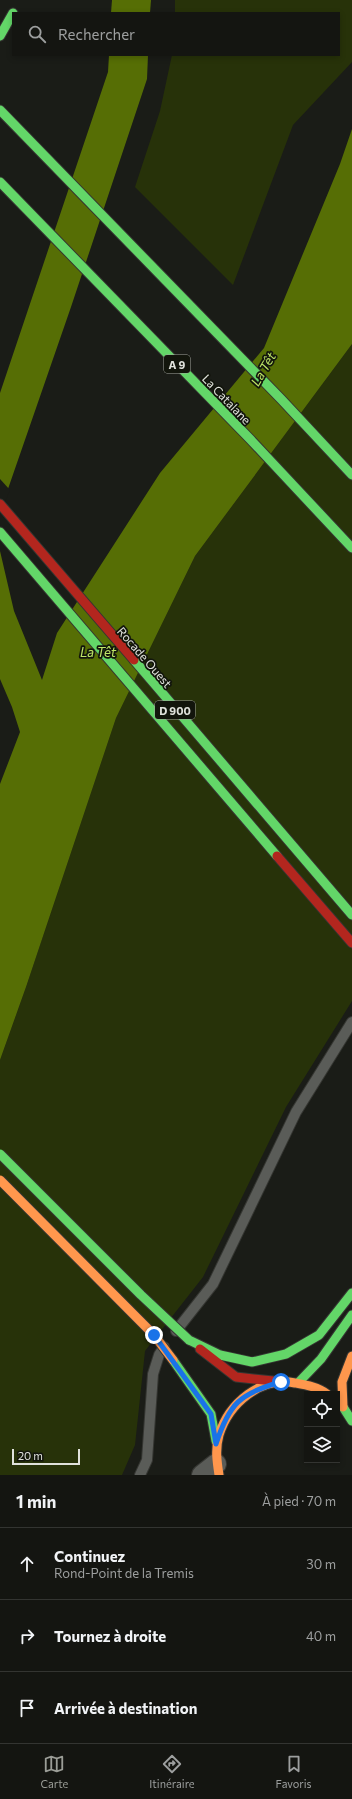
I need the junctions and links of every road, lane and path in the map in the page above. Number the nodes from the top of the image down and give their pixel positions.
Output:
1 (12, 15) edge
2 (0, 36) edge
3 (0, 110) edge
4 (0, 182) edge
5 (352, 475) edge
6 (0, 504) edge
7 (0, 532) edge
8 (352, 548) edge
9 (352, 915) edge
10 (352, 943) edge
11 (352, 1022) edge
12 (0, 1154) edge
13 (0, 1180) edge
14 (352, 1293) edge
15 (352, 1315) edge
16 (189, 1340) junction
17 (352, 1356) edge
18 (281, 1382) junction
19 (299, 1382) junction
20 (324, 1391) edge
21 (340, 1404) edge
22 (352, 1421) edge
23 (216, 1444) junction
24 (213, 1471) edge
25 (140, 1475) edge

1 - 2 main road
3 - 5 main road
4 - 8 main road, La Catalane / A 9
6 - 9 main road, Rocade Ouest / D 900
7 - 10 main road, D 900
11 - 25 lane
12 - 16 main road, bridge
13 - 23 main road, bridge
14 - 16 main road
15 - 19 main road
16 - 18 main road
17 - 21 main road
18 - 19 main road
18 - 23 main road
19 - 20 main road
21 - 22 main road
23 - 24 main road

